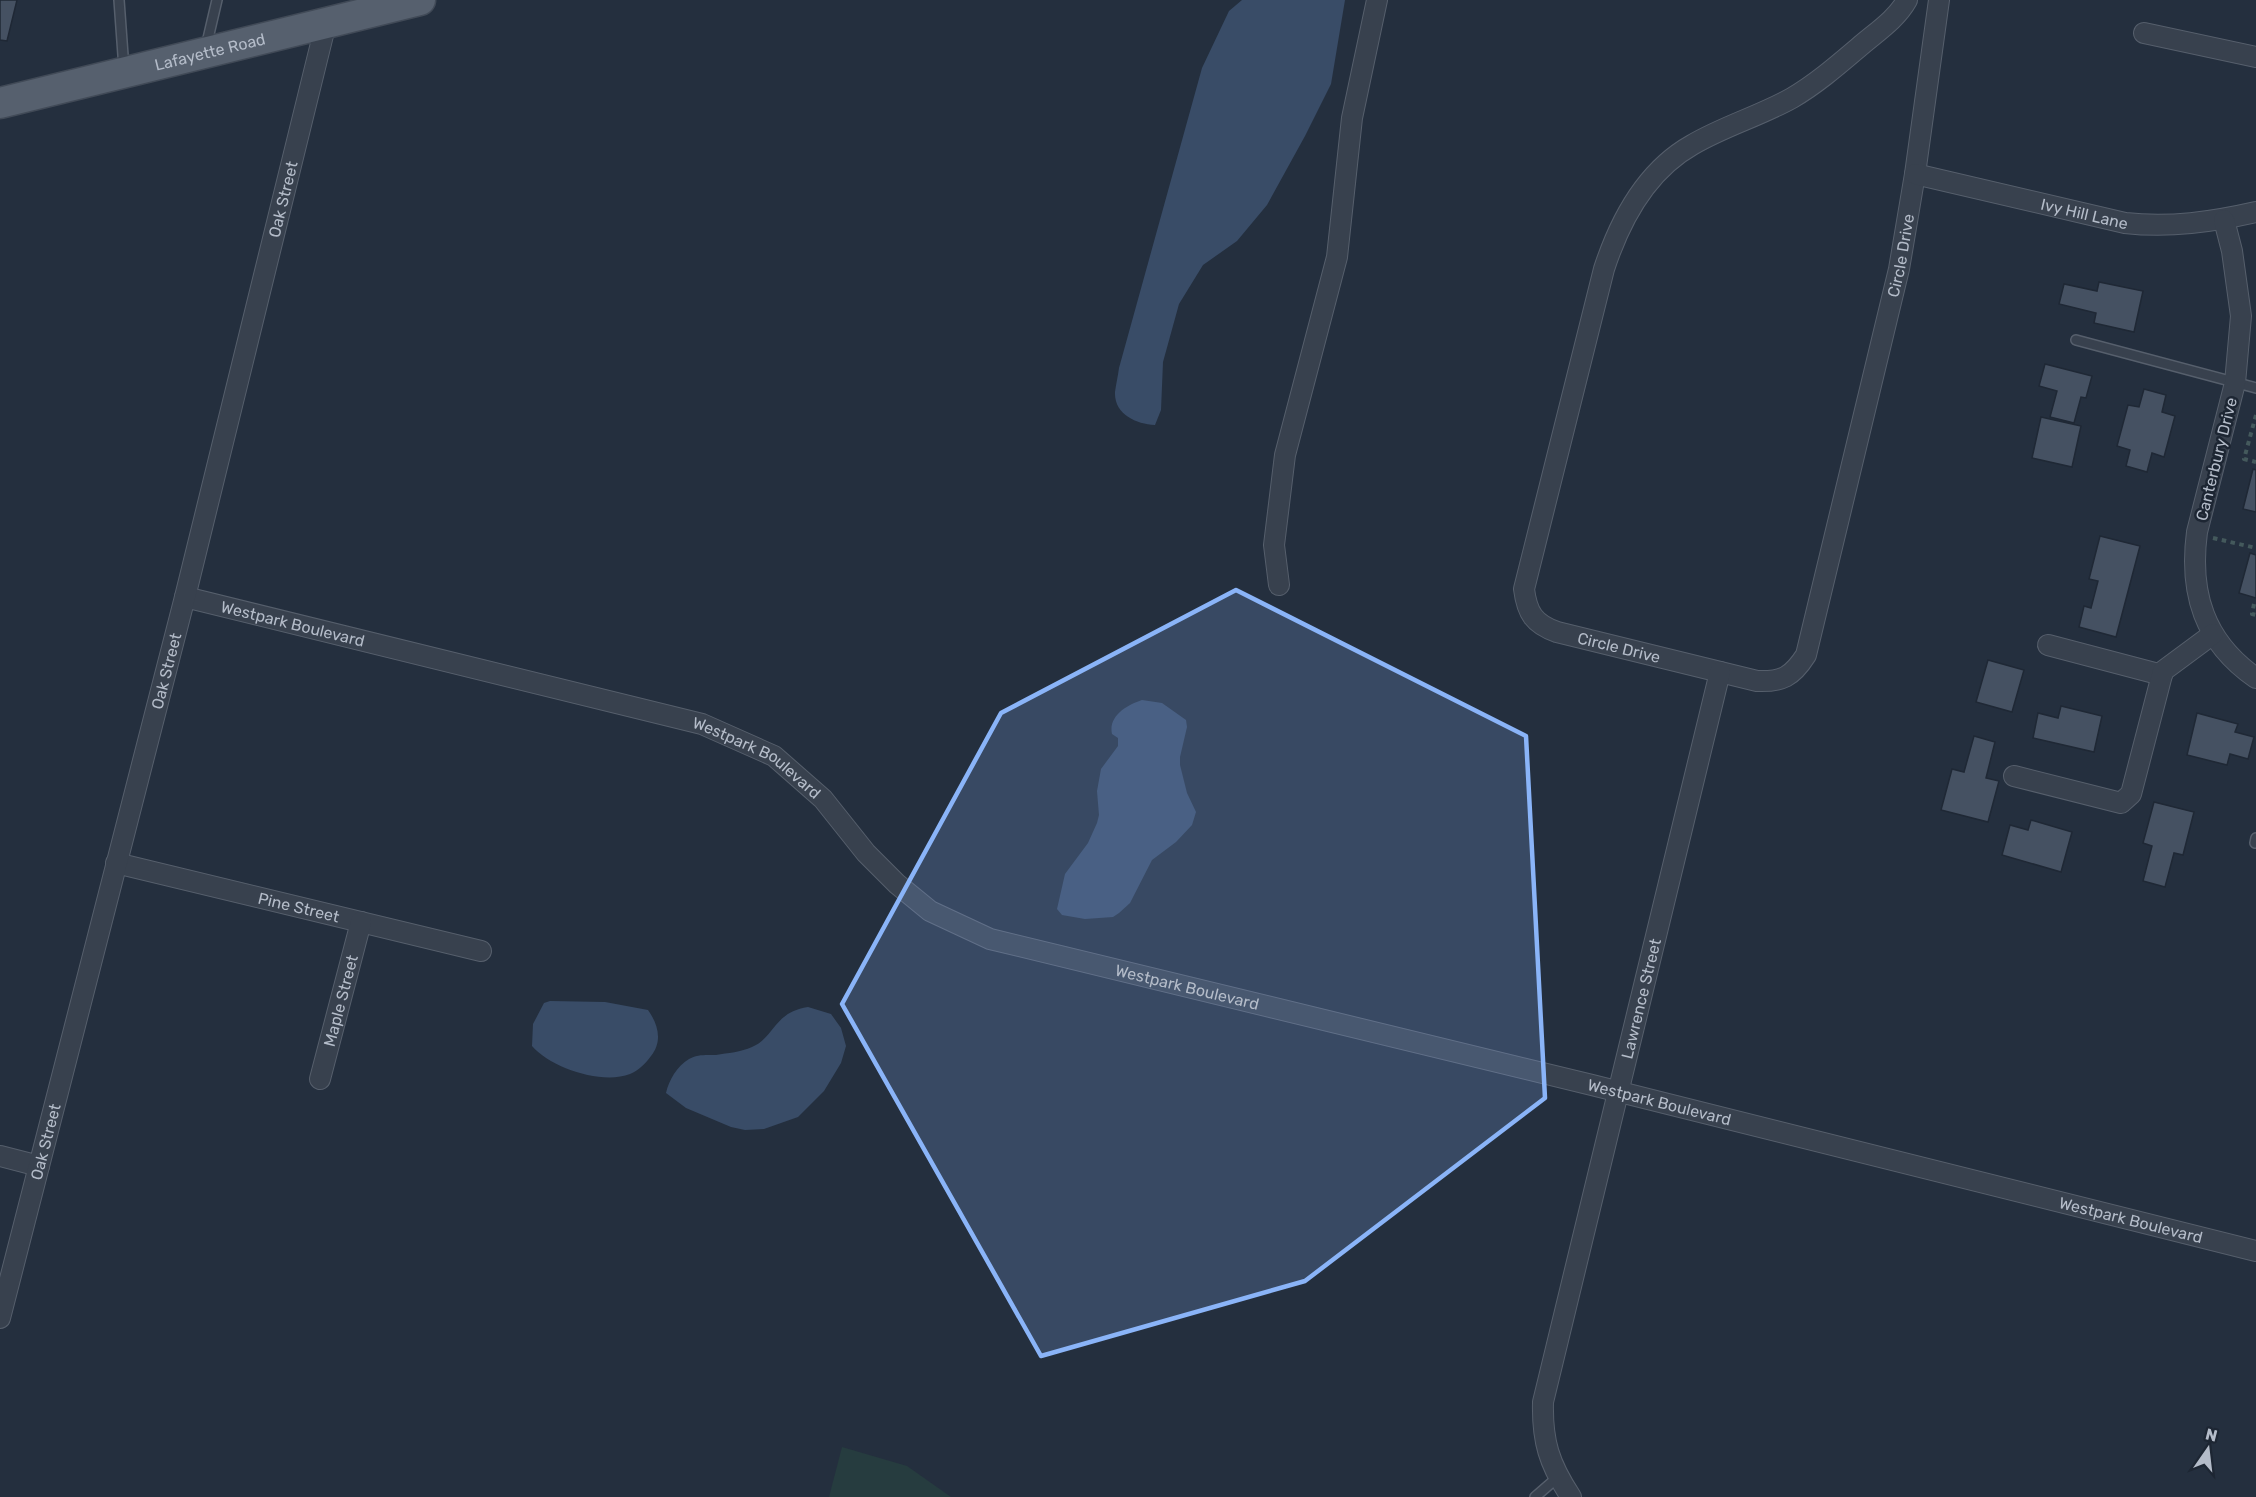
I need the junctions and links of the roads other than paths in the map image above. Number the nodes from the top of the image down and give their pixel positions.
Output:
1 (119, 0) edge
2 (217, 0) edge
3 (420, 0) edge
4 (1377, 0) edge
5 (1907, 0) edge
6 (1939, 0) edge
7 (326, 23) junction
8 (2144, 33) dead end
9 (205, 52) junction
10 (2256, 57) edge
11 (124, 72) junction
12 (0, 103) edge
13 (1915, 174) junction
14 (2256, 212) edge
15 (2224, 220) junction
16 (2076, 340) dead end
17 (2235, 383) junction
18 (2256, 388) edge
19 (1279, 585) dead end
20 (185, 597) junction
21 (2213, 634) junction
22 (2048, 645) dead end
23 (1720, 672) junction
24 (2163, 675) junction
25 (2256, 678) edge
26 (2014, 776) dead end
27 (116, 863) junction
28 (361, 922) junction
29 (481, 951) dead end
30 (320, 1079) dead end
31 (1618, 1092) junction
32 (0, 1156) edge
33 (39, 1166) junction
34 (2256, 1251) edge
35 (0, 1318) edge
36 (1558, 1478) junction
37 (1535, 1497) edge
38 (1571, 1497) edge

1 - 11 lane
2 - 9 lane
3 - 7 main road, Lafayette Road
4 - 19 street
5 - 23 street, Circle Drive
6 - 13 street, Circle Drive
7 - 9 main road, Lafayette Road
7 - 20 street, Oak Street
8 - 10 street
9 - 11 main road, Lafayette Road
11 - 12 main road, Lafayette Road
13 - 15 street, Ivy Hill Lane
13 - 23 street, Circle Drive
14 - 15 street, Ivy Hill Lane
15 - 17 street, Canterbury Drive
16 - 17 lane
17 - 18 lane
17 - 21 street, Canterbury Drive
20 - 27 street, Oak Street
20 - 31 street, Westpark Boulevard
21 - 24 street
21 - 25 street, Canterbury Drive
22 - 24 street
23 - 31 street, Lawrence Street
24 - 26 street
27 - 28 street, Pine Street
27 - 33 street, Oak Street
28 - 29 street, Pine Street
28 - 30 street, Maple Street
31 - 34 street, Westpark Boulevard
31 - 36 street, Lawrence Street
32 - 33 street
33 - 35 street, Oak Street
36 - 37 lane
36 - 38 street, Lawrence Street

